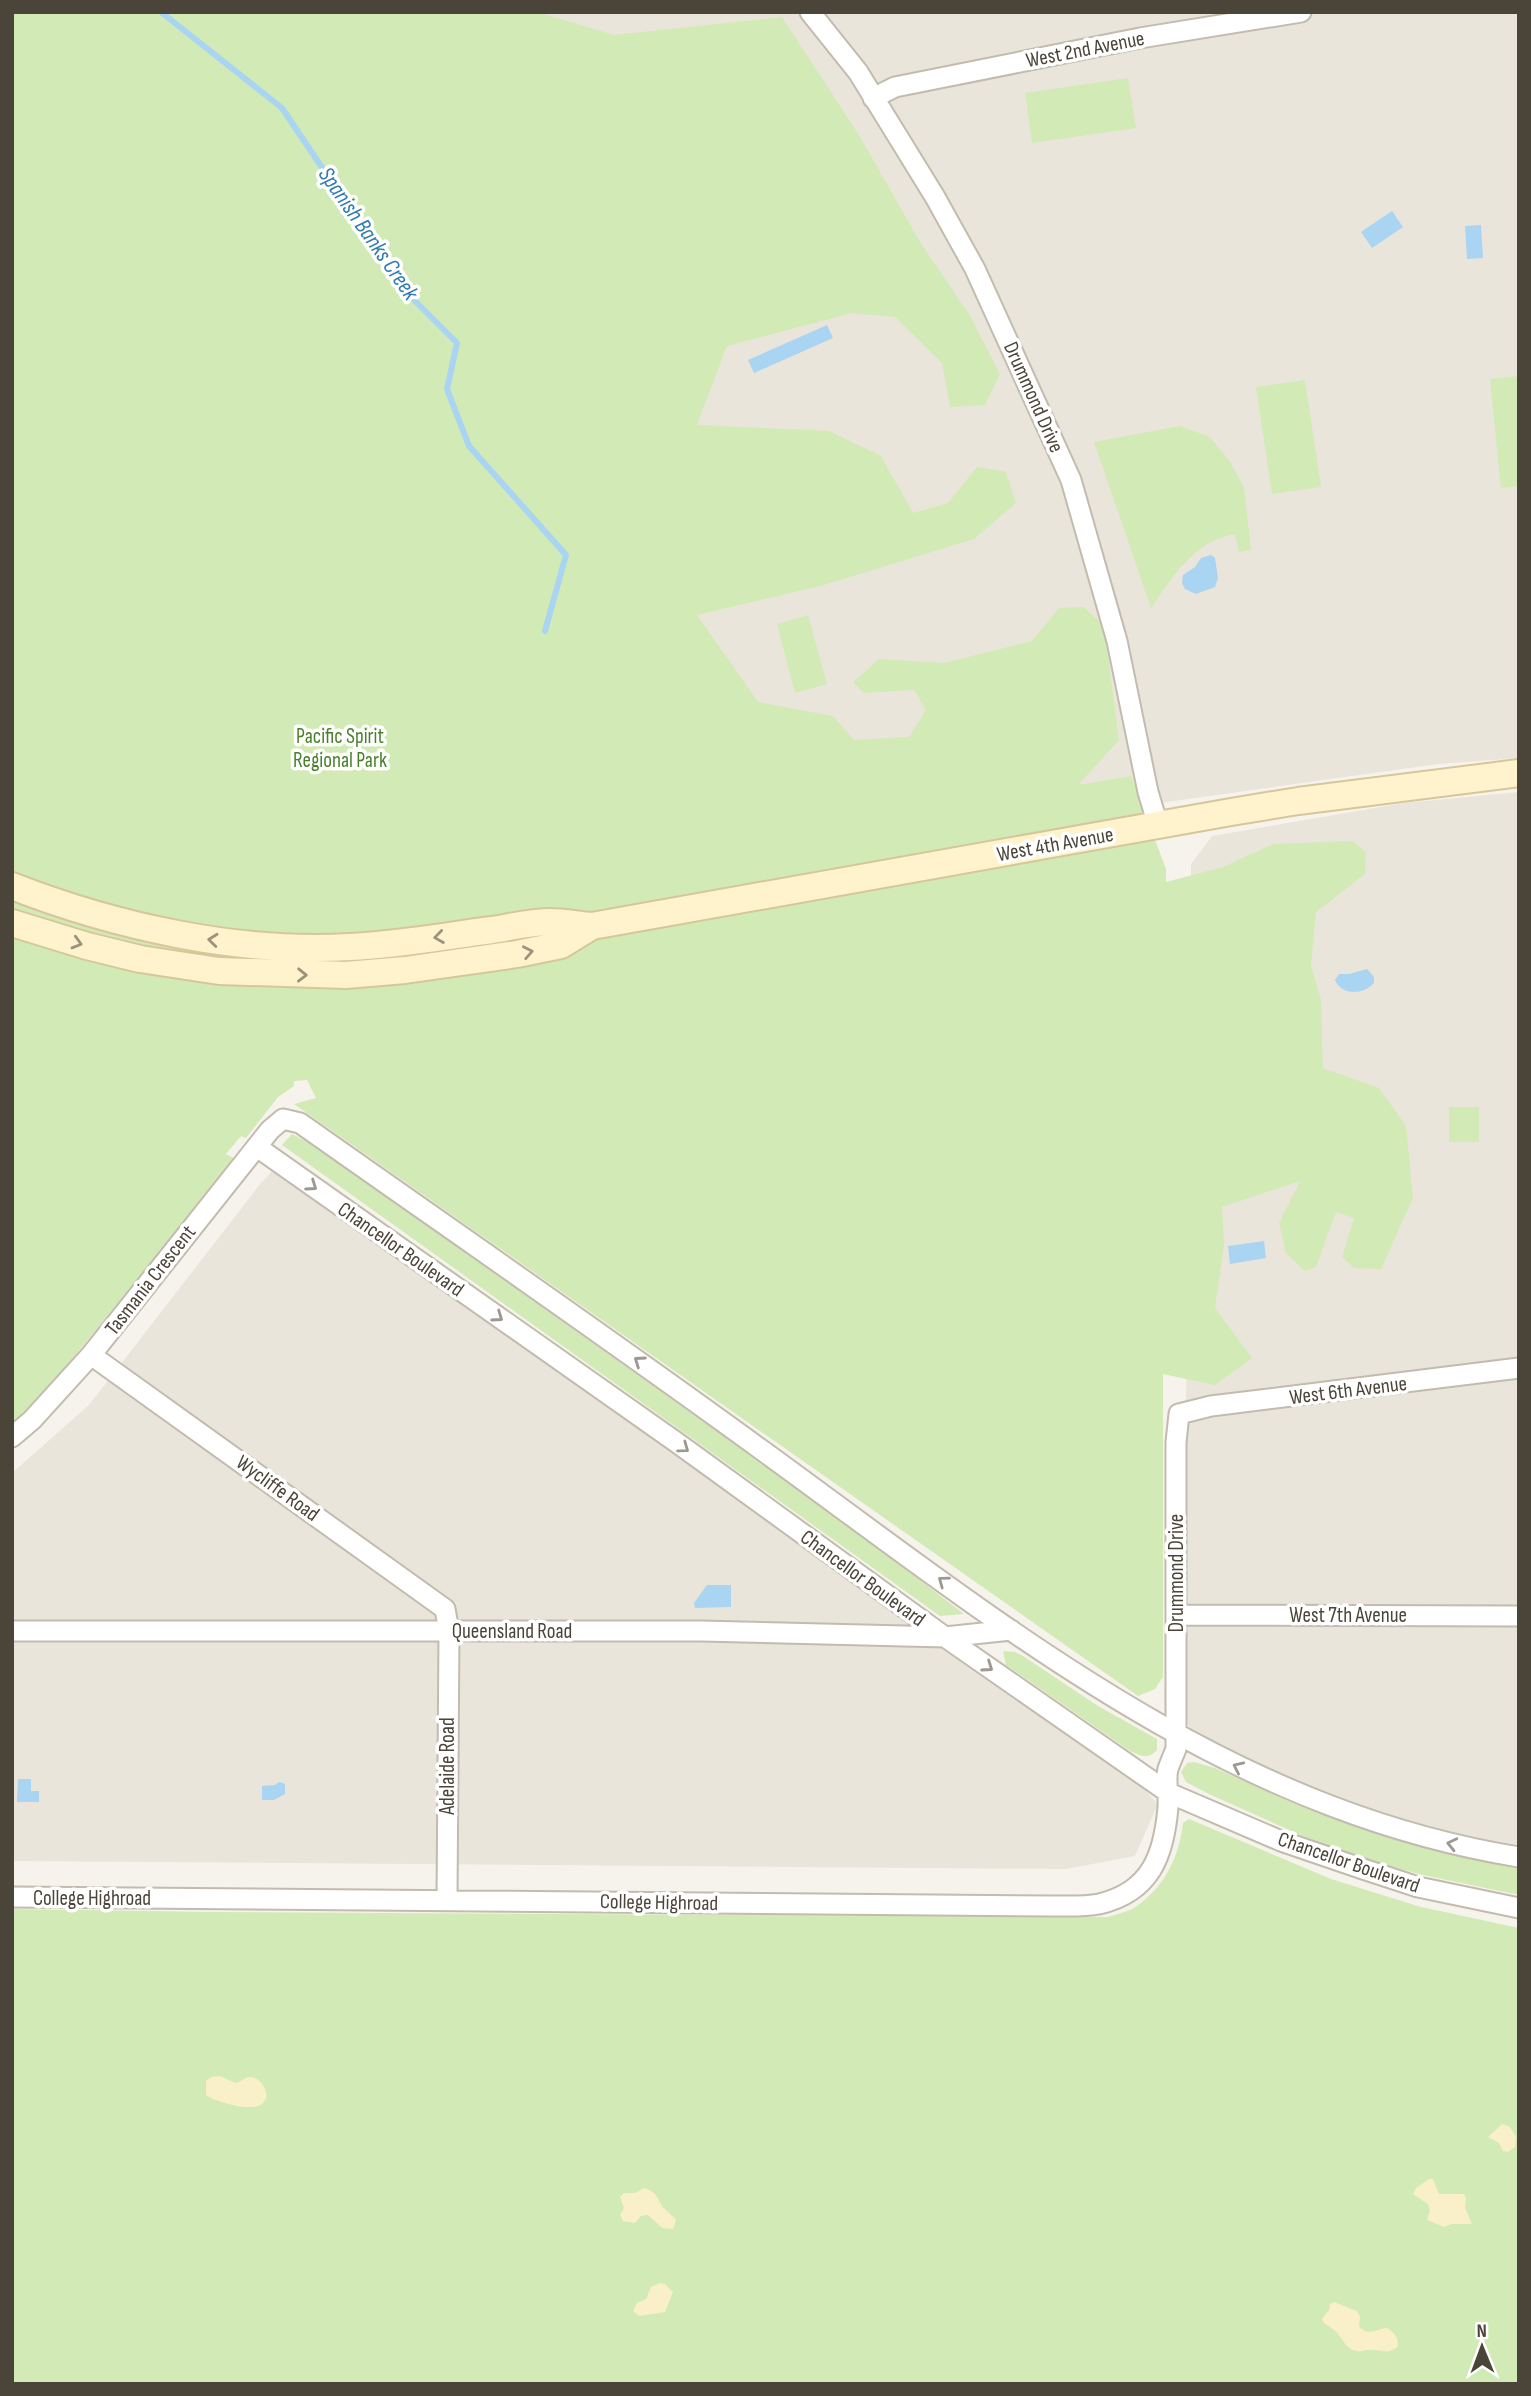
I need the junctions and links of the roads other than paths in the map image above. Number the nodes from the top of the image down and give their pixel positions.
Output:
1 (810, 12) edge
2 (1301, 12) edge
3 (873, 98) junction
4 (1519, 773) edge
5 (1158, 825) junction
6 (12, 886) edge
7 (12, 923) edge
8 (592, 926) junction
9 (257, 1147) junction
10 (91, 1355) junction
11 (1519, 1368) edge
12 (1179, 1414) joint
13 (12, 1437) edge
14 (1176, 1615) junction
15 (1519, 1616) edge
16 (1011, 1630) junction
17 (12, 1631) edge
18 (449, 1631) junction
19 (945, 1637) junction
20 (1174, 1733) junction
21 (1169, 1793) junction
22 (1519, 1857) edge
23 (12, 1897) edge
24 (447, 1900) junction
25 (1519, 1908) edge

1 - 3 street, Drummond Drive
2 - 3 street, West 2nd Avenue
3 - 5 street, Drummond Drive
4 - 5 main road, West 4th Avenue
5 - 8 main road, West 4th Avenue
8 -> 6 main road
7 -> 8 main road
9 - 10 street, Tasmania Crescent
16 -> 9 street, Tasmania Crescent
9 -> 19 street, Chancellor Boulevard
10 - 13 street, Tasmania Crescent
10 - 18 street, Wycliffe Road
11 - 12 street, West 6th Avenue
12 - 14 street, Drummond Drive
14 - 15 street, West 7th Avenue
14 - 20 street, Drummond Drive
16 - 19 street, Queensland Road
16 - 20 street
17 - 18 street, Queensland Road
18 - 19 street, Queensland Road
18 - 24 street, Adelaide Road
19 -> 21 street, Chancellor Boulevard
20 - 21 street, College Highroad
22 -> 20 street
21 - 24 street, College Highroad
21 - 25 street, Chancellor Boulevard
23 - 24 street, College Highroad

